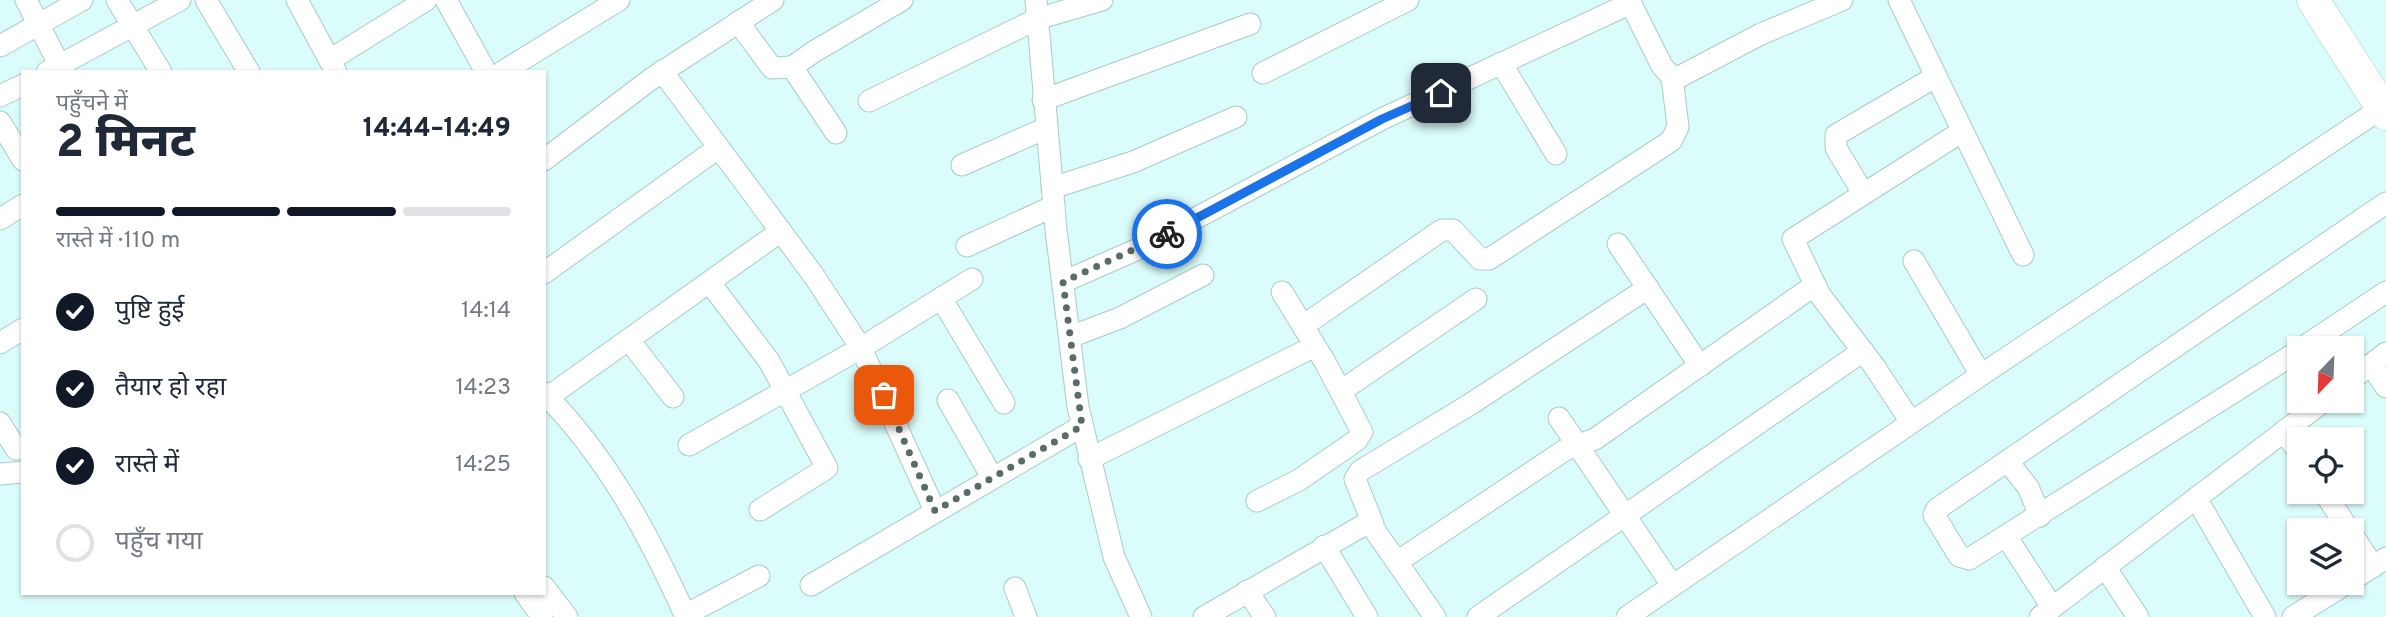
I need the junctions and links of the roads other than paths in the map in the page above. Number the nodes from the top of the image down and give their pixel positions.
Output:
1 (26, 0) edge
2 (82, 0) edge
3 (117, 0) edge
4 (180, 0) edge
5 (206, 0) edge
6 (297, 0) edge
7 (426, 0) edge
8 (446, 0) edge
9 (619, 0) edge
10 (773, 0) edge
11 (902, 0) edge
12 (1102, 0) edge
13 (1408, 0) edge
14 (1842, 0) edge
15 (1899, 0) edge
16 (2313, 0) edge
17 (1630, 2) edge
18 (1036, 10) edge
19 (738, 22) junction
20 (39, 24) junction
21 (1250, 24) dead end
22 (131, 26) junction
23 (0, 46) edge
24 (1501, 63) junction
25 (333, 66) edge
26 (792, 67) junction
27 (56, 69) edge
28 (160, 70) edge
29 (248, 70) edge
30 (485, 70) edge
31 (505, 70) edge
32 (662, 72) junction
33 (1263, 74) dead end
34 (1672, 77) junction
35 (1935, 77) junction
36 (21, 86) edge
37 (0, 96) edge
38 (1043, 100) junction
39 (869, 101) dead end
40 (2384, 111) edge
41 (1236, 117) dead end
42 (0, 122) edge
43 (1046, 128) junction
44 (1961, 132) junction
45 (836, 133) dead end
46 (718, 148) junction
47 (1556, 154) dead end
48 (21, 157) edge
49 (546, 159) edge
50 (962, 164) dead end
51 (1863, 193) junction
52 (1053, 197) junction
53 (2386, 203) edge
54 (21, 206) edge
55 (0, 219) edge
56 (781, 231) junction
57 (1618, 244) dead end
58 (967, 246) dead end
59 (2023, 254) dead end
60 (1914, 261) dead end
61 (546, 272) edge
62 (1203, 275) dead end
63 (972, 279) dead end
64 (1063, 282) junction
65 (710, 283) junction
66 (1815, 285) junction
67 (1648, 288) junction
68 (1282, 292) dead end
69 (2386, 292) edge
70 (941, 298) junction
71 (1476, 299) dead end
72 (1303, 326) junction
73 (21, 330) edge
74 (2321, 336) edge
75 (1070, 337) junction
76 (629, 340) junction
77 (0, 343) edge
78 (1315, 346) junction
79 (861, 348) junction
80 (1863, 351) junction
81 (2287, 358) edge
82 (2379, 359) edge
83 (1700, 366) junction
84 (2364, 370) edge
85 (1980, 375) junction
86 (2386, 387) edge
87 (785, 391) junction
88 (1341, 391) junction
89 (546, 395) edge
90 (673, 397) dead end
91 (948, 400) dead end
92 (1004, 404) dead end
93 (2308, 413) edge
94 (1559, 418) dead end
95 (1911, 422) junction
96 (0, 423) edge
97 (1082, 426) junction
98 (2284, 431) junction
99 (2287, 435) edge
100 (689, 445) dead end
101 (1579, 445) junction
102 (13, 449) edge
103 (1089, 459) junction
104 (2008, 462) junction
105 (21, 472) edge
106 (0, 474) edge
107 (992, 477) junction
108 (2196, 498) junction
109 (1257, 501) dead end
110 (760, 510) dead end
111 (935, 511) junction
112 (1624, 516) junction
113 (2040, 516) junction
114 (1373, 524) junction
115 (2006, 536) junction
116 (1324, 546) junction
117 (2364, 546) edge
118 (1397, 562) junction
119 (2379, 562) edge
120 (2105, 567) junction
121 (2364, 572) edge
122 (759, 576) dead end
123 (811, 585) dead end
124 (1672, 585) junction
125 (1015, 588) dead end
126 (546, 590) edge
127 (1247, 592) junction
128 (526, 595) edge
129 (2328, 595) edge
130 (2046, 612) edge
131 (685, 616) edge
132 (542, 617) edge
133 (567, 617) edge
134 (1026, 617) edge
135 (1141, 617) edge
136 (1204, 617) edge
137 (1265, 617) edge
138 (1367, 617) edge
139 (1435, 617) edge
140 (1478, 617) edge
141 (1627, 617) edge
142 (2138, 617) edge
143 (2265, 617) edge
144 (2293, 617) edge

1 - 20 street
2 - 20 street
3 - 22 street
4 - 22 street
5 - 29 street
6 - 25 street
7 - 25 street
8 - 30 street
9 - 31 street
10 - 19 street
11 - 26 street
12 - 18 street
13 - 33 street
14 - 34 street
15 - 35 street
16 - 40 street
17 - 24 street
17 - 34 street
18 - 38 street
18 - 39 street
19 - 26 street
19 - 32 street
20 - 23 street
20 - 27 street
21 - 38 street
22 - 27 street
22 - 28 street
24 - 47 street
24 - 64 street
26 - 45 street
32 - 46 street
32 - 49 street
34 - 72 street
35 - 44 street
35 - 51 street
36 - 37 street
38 - 43 street
40 - 85 street
41 - 52 street
42 - 48 street
43 - 50 street
43 - 52 street
44 - 51 street
44 - 59 street
46 - 56 street
46 - 61 street
51 - 66 street
52 - 58 street
52 - 64 street
53 - 104 street
54 - 55 street
56 - 65 street
56 - 79 street
57 - 67 street
60 - 85 street
62 - 75 street
63 - 70 street
64 - 75 street
65 - 76 street
65 - 87 street
66 - 80 street
66 - 83 street
67 - 83 street
67 - 114 street
68 - 72 street
69 - 74 street
70 - 79 street
70 - 92 street
71 - 88 street
72 - 78 street
73 - 77 street
75 - 97 street
76 - 89 street
76 - 90 street
78 - 88 street
78 - 103 street
79 - 87 street
79 - 111 street
80 - 95 street
80 - 112 street
81 - 113 street
82 - 84 street
82 - 86 street
83 - 101 street
85 - 95 street
87 - 100 street
87 - 110 street
88 - 109 street
89 - 131 street
91 - 107 street
93 - 98 street
94 - 101 street
95 - 124 street
96 - 102 street
97 - 103 street
97 - 107 street
98 - 99 street
98 - 108 street
101 - 112 street
101 - 118 street
103 - 135 street
104 - 113 street
104 - 115 street
105 - 106 street
107 - 111 street
108 - 120 street
108 - 143 street
111 - 123 street
112 - 124 street
112 - 140 street
113 - 115 street
114 - 116 street
114 - 118 street
115 - 130 street
116 - 127 street
116 - 138 street
117 - 119 street
118 - 139 street
119 - 121 street
120 - 130 street
120 - 142 street
122 - 131 street
124 - 141 street
125 - 134 street
126 - 133 street
127 - 136 street
127 - 137 street
128 - 132 street
129 - 144 street

